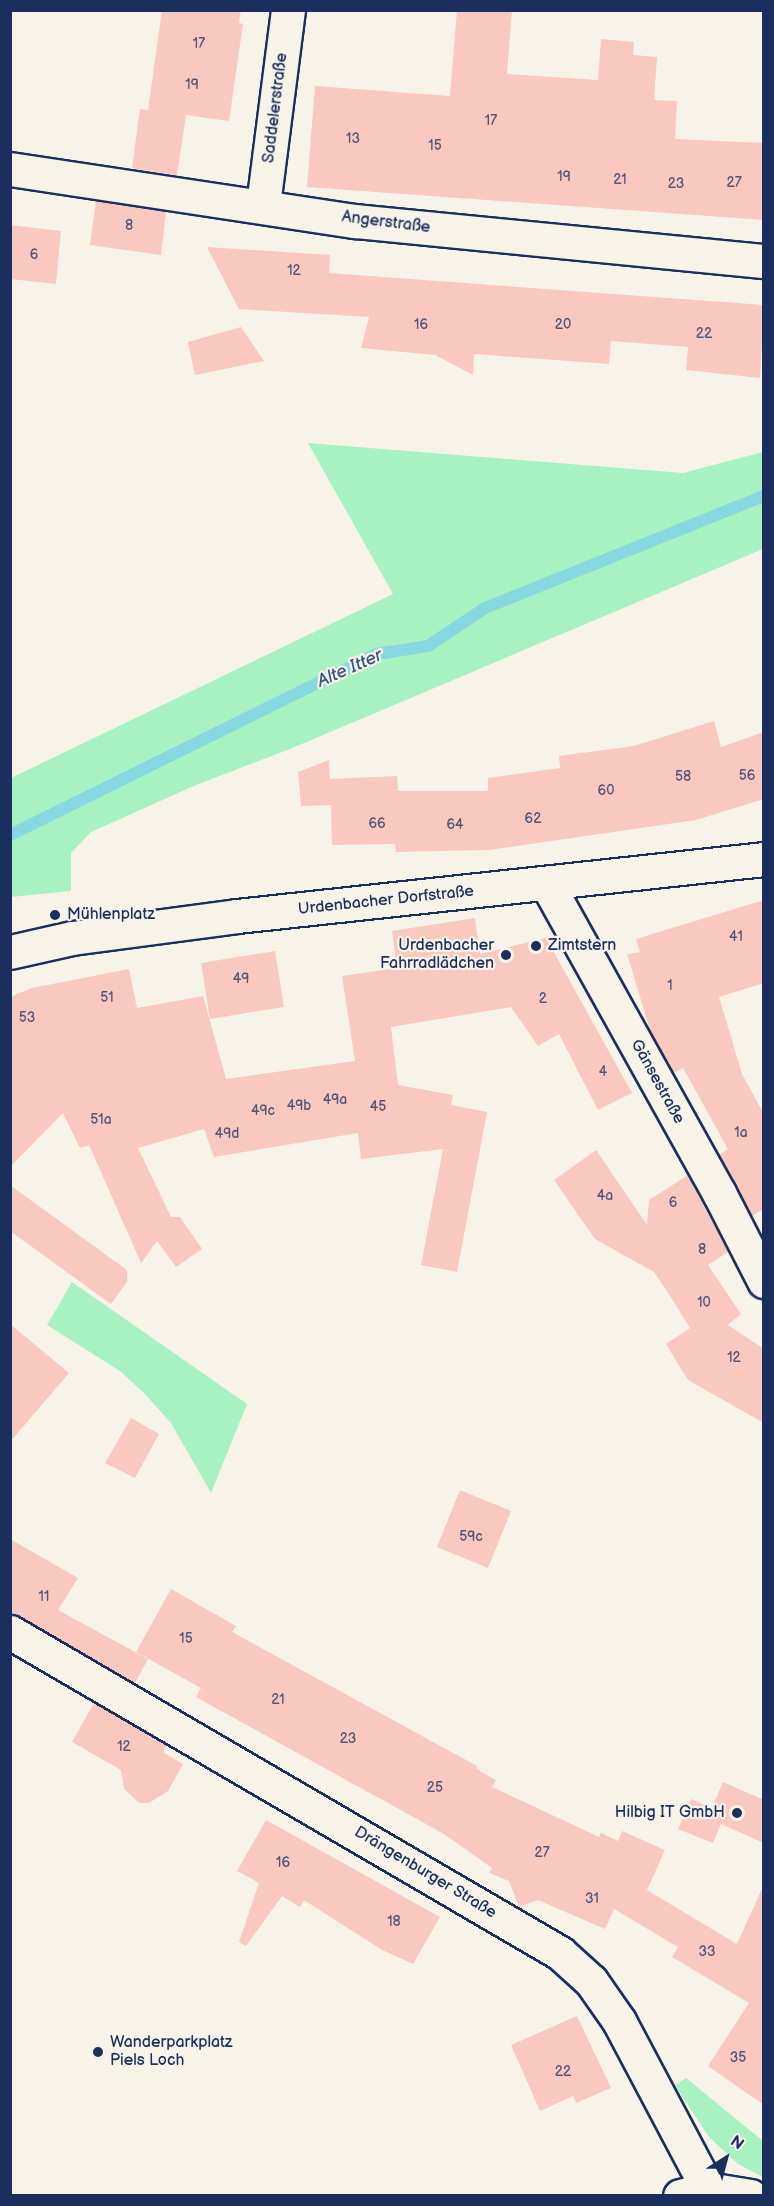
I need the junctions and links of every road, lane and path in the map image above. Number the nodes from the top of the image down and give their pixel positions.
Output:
1 (288, 10) edge
2 (10, 169) edge
3 (263, 205) junction
4 (764, 261) edge
5 (764, 859) edge
6 (547, 884) junction
7 (10, 952) edge
8 (764, 1281) edge
9 (10, 1632) edge
10 (694, 2192) edge
11 (750, 2196) edge

1 - 3 street, Saddelerstraße
2 - 3 street, Angerstraße
3 - 4 street, Angerstraße
5 - 6 street, Urdenbacher Dorfstraße
6 - 7 street, Urdenbacher Dorfstraße
6 - 8 street, Gänsestraße
9 - 10 street, Drängenburger Straße
10 - 11 street, Drängenburger Straße

